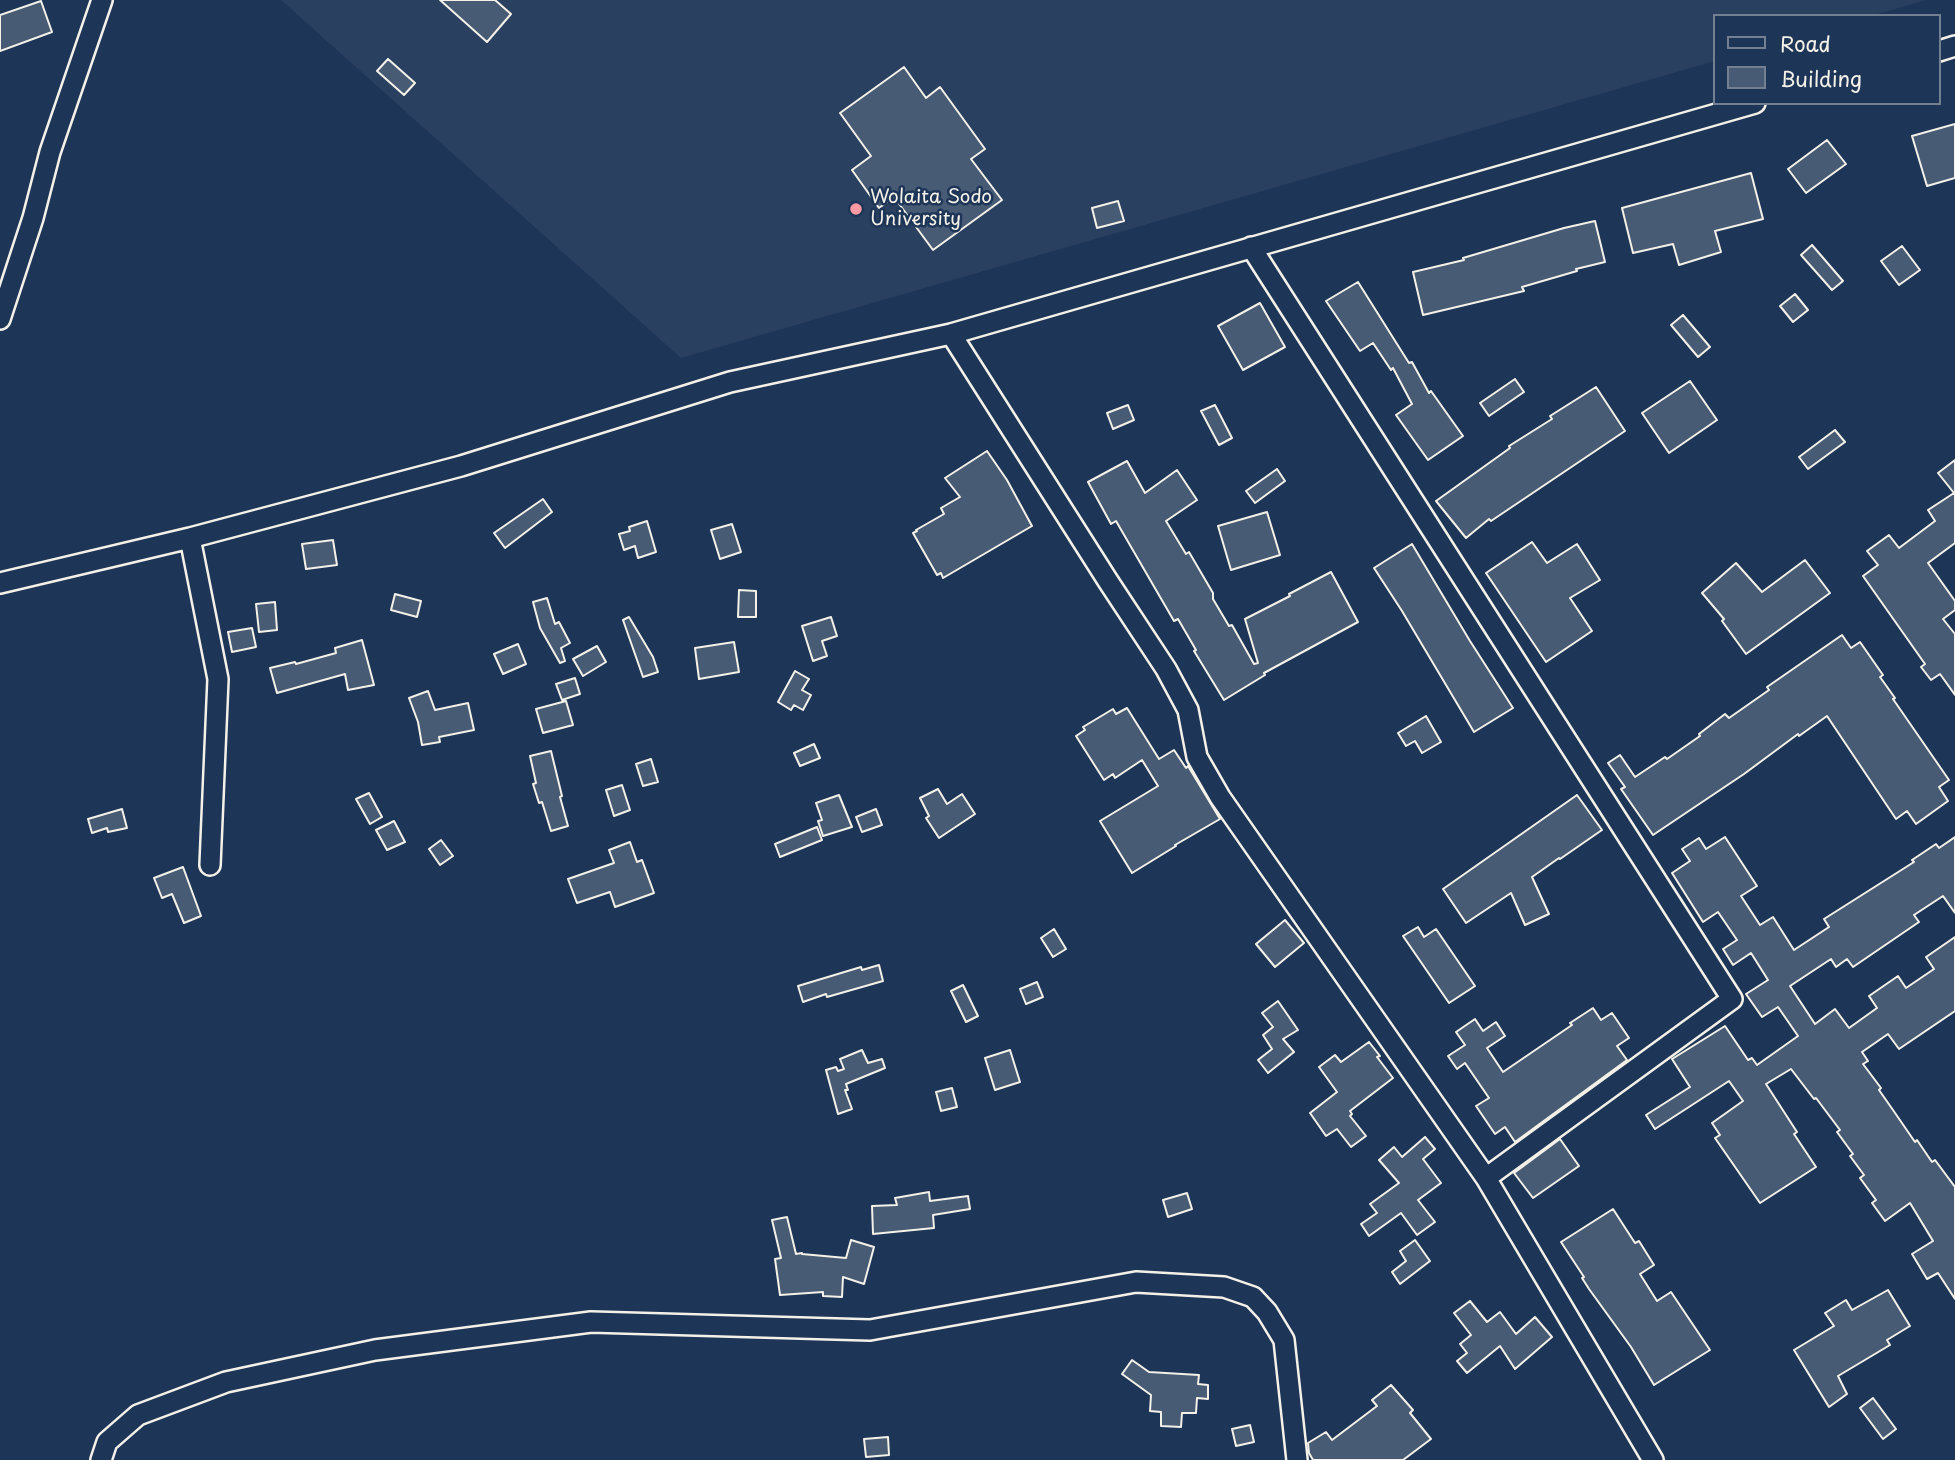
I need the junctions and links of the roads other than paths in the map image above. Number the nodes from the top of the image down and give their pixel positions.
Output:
1 (102, 0) edge
2 (1748, 105) edge
3 (1251, 247) junction
4 (0, 319) edge
5 (951, 334) junction
6 (190, 538) junction
7 (0, 583) edge
8 (210, 865) dead end
9 (1486, 1178) junction
10 (101, 1460) edge
11 (1297, 1460) edge
12 (1653, 1460) edge

1 - 4 street
2 - 3 street
3 - 5 street
3 - 9 street
5 - 6 street
5 - 9 street
6 - 7 street
6 - 8 street
9 - 12 street
10 - 11 street

